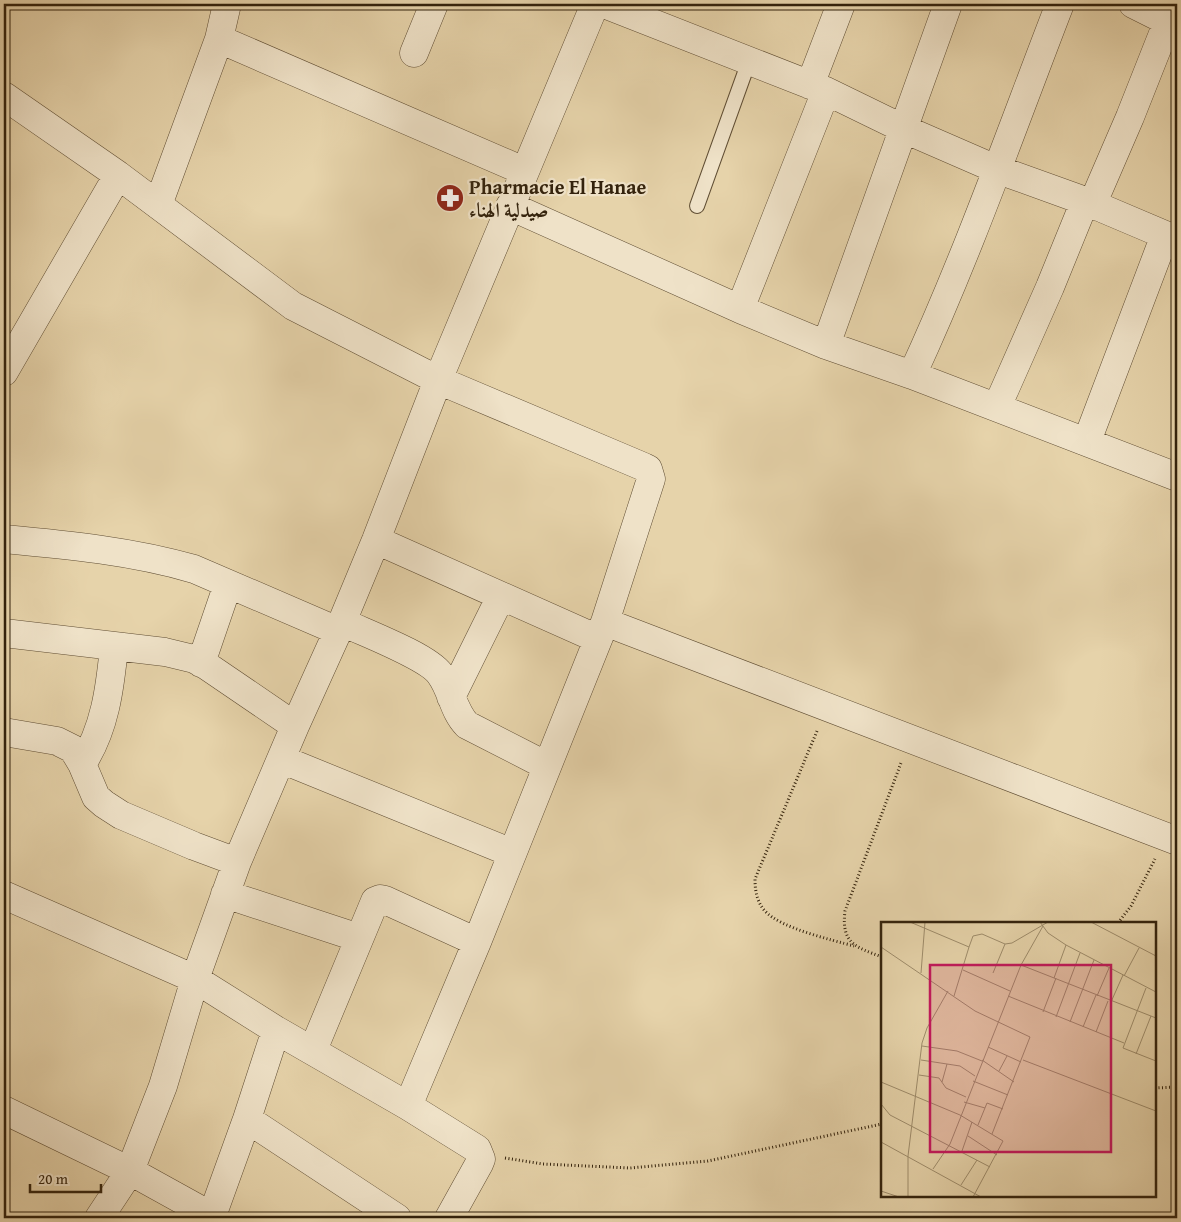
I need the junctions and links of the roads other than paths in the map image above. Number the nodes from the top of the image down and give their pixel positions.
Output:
1 (227, 4) edge
2 (434, 4) edge
3 (595, 4) edge
4 (604, 4) edge
5 (841, 4) edge
6 (948, 4) edge
7 (1060, 4) edge
8 (1134, 4) edge
9 (1173, 24) edge
10 (219, 39) junction
11 (414, 53) dead end
12 (749, 61) junction
13 (818, 88) junction
14 (4, 96) edge
15 (904, 129) junction
16 (996, 169) junction
17 (524, 171) junction
18 (118, 175) junction
19 (1088, 203) junction
20 (158, 205) junction
21 (510, 206) junction
22 (697, 206) dead end
23 (1171, 237) edge
24 (740, 309) junction
25 (826, 345) junction
26 (4, 372) edge
27 (912, 375) junction
28 (438, 380) junction
29 (996, 407) junction
30 (1087, 441) junction
31 (1177, 477) edge
32 (4, 539) edge
33 (376, 540) junction
34 (228, 584) junction
35 (501, 596) junction
36 (340, 627) junction
37 (602, 630) junction
38 (4, 633) edge
39 (114, 647) junction
40 (202, 663) junction
41 (451, 697) junction
42 (294, 726) junction
43 (4, 732) edge
44 (280, 759) junction
45 (82, 764) junction
46 (547, 766) junction
47 (1171, 838) edge
48 (512, 853) junction
49 (237, 862) junction
50 (225, 894) junction
51 (4, 896) edge
52 (359, 938) junction
53 (477, 942) junction
54 (196, 979) junction
55 (276, 1030) junction
56 (313, 1050) junction
57 (408, 1106) junction
58 (4, 1110) edge
59 (247, 1119) junction
60 (130, 1171) junction
61 (214, 1217) edge
62 (99, 1218) edge
63 (397, 1218) edge
64 (449, 1218) edge

1 - 10 street
2 - 11 street
3 - 17 street
4 - 12 street
5 - 13 street
6 - 15 street
7 - 16 street
8 - 9 street
9 - 19 street
10 - 17 street
10 - 20 street
12 - 13 street
12 - 22 lane
13 - 15 street
13 - 24 street
14 - 18 street
15 - 16 street
15 - 25 street
16 - 19 street
16 - 27 street
17 - 21 street
18 - 20 street
18 - 26 street
19 - 23 street
19 - 29 street
20 - 28 street
21 - 24 street
21 - 28 street
23 - 30 street
24 - 25 street
25 - 27 street
27 - 29 street
28 - 33 street
28 - 37 street
29 - 30 street
30 - 31 street
32 - 34 street
33 - 35 street
33 - 36 street
34 - 36 street
34 - 40 street
35 - 37 street
35 - 41 street
36 - 41 street
36 - 42 street
37 - 46 street
37 - 47 street
38 - 39 street
39 - 40 street
39 - 45 street
40 - 42 street
41 - 46 street
42 - 44 street
43 - 45 street
44 - 48 street
44 - 49 street
45 - 49 street
46 - 48 street
48 - 53 street
49 - 50 street
50 - 52 street
50 - 54 street
51 - 54 street
52 - 53 street
52 - 56 street
53 - 57 street
54 - 55 street
54 - 60 street
55 - 56 street
55 - 59 street
56 - 57 street
57 - 64 street
58 - 60 street
59 - 61 street
59 - 63 street
60 - 61 street
60 - 62 street

